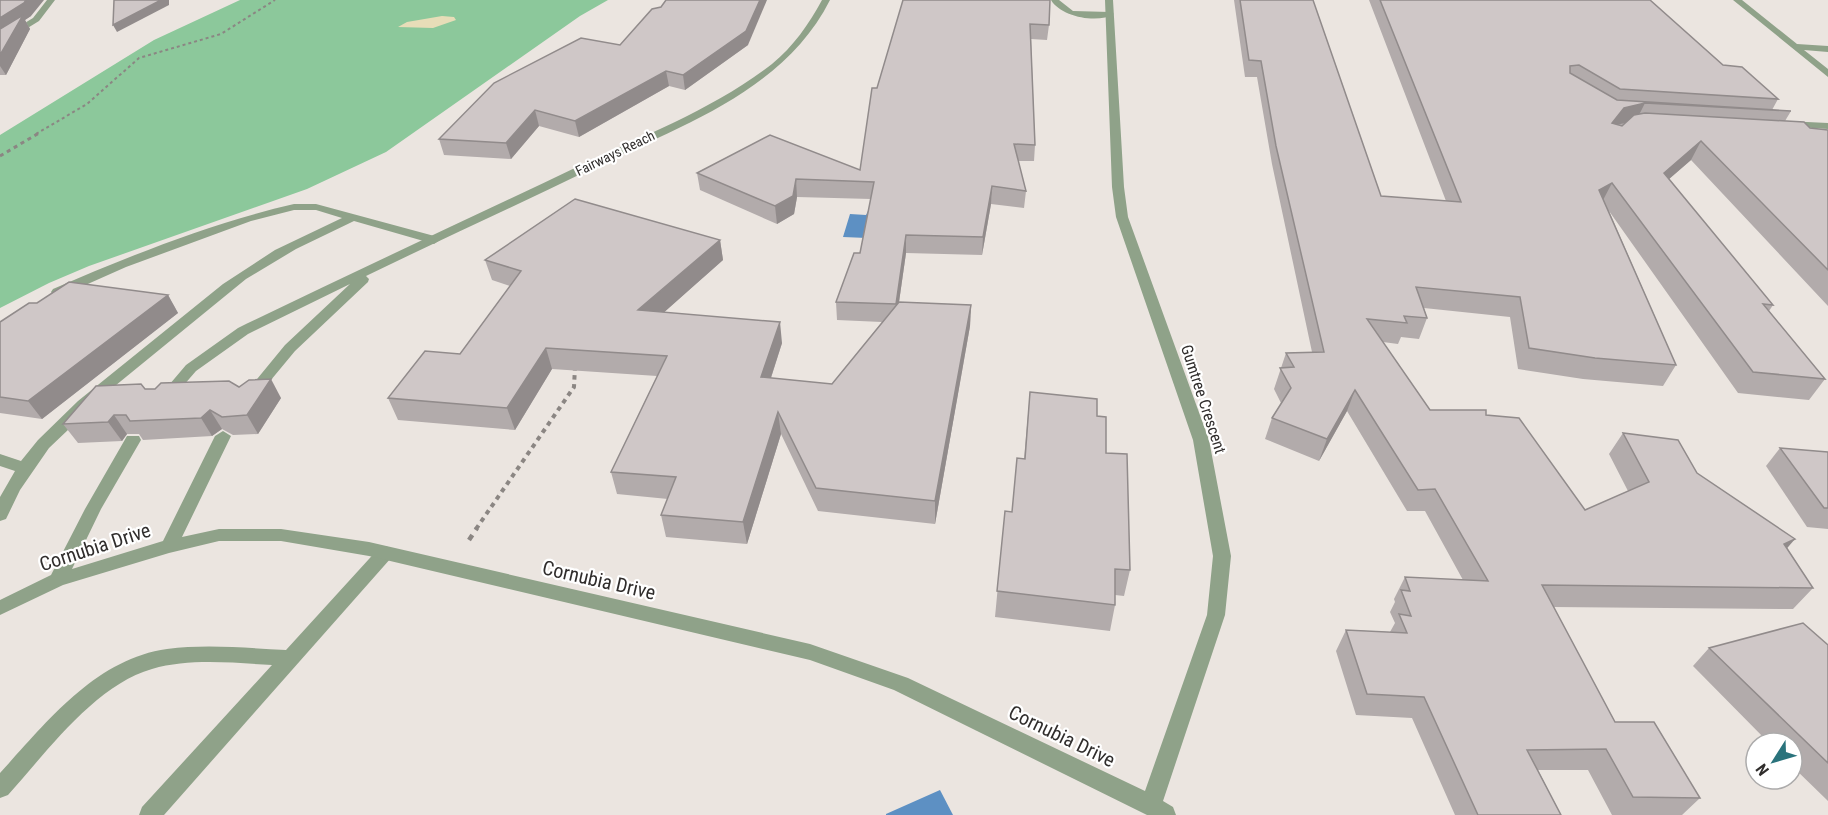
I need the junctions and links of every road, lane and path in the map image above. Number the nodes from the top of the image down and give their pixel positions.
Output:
1 (51, 0) edge
2 (274, 0) edge
3 (826, 0) edge
4 (1055, 0) edge
5 (1737, 0) edge
6 (1109, 7) edge
7 (0, 42) edge
8 (1796, 47) junction
9 (1828, 49) edge
10 (1828, 74) edge
11 (1770, 123) edge
12 (1828, 126) edge
13 (1783, 135) edge
14 (1828, 138) edge
15 (0, 156) edge
16 (354, 218) junction
17 (434, 240) junction
18 (375, 269) junction
19 (51, 296) edge
20 (575, 365) edge
21 (249, 399) edge
22 (162, 402) edge
23 (223, 436) edge
24 (133, 440) edge
25 (0, 460) edge
26 (24, 468) junction
27 (0, 515) edge
28 (169, 546) junction
29 (385, 553) junction
30 (450, 568) junction
31 (57, 580) junction
32 (0, 608) edge
33 (290, 658) junction
34 (0, 788) edge
35 (1158, 810) edge
36 (150, 815) edge

1 - 7 street
2 - 15 path
3 - 17 street, Fairways Reach
4 - 6 street
5 - 8 street
6 - 35 street, Gumtree Crescent
8 - 9 street
8 - 10 street
11 - 12 street
13 - 14 street
16 - 17 street
16 - 19 street
16 - 26 street
17 - 18 street, Fairways Reach
18 - 21 street, Fairways Reach
18 - 22 street, Fairways Reach
20 - 30 path
23 - 28 street
24 - 31 street
25 - 26 street
26 - 27 street
28 - 29 street, Cornubia Drive
28 - 31 street, Cornubia Drive
29 - 30 street, Cornubia Drive
29 - 33 street
30 - 35 street, Cornubia Drive
31 - 32 street, Cornubia Drive
33 - 34 street
33 - 36 street

